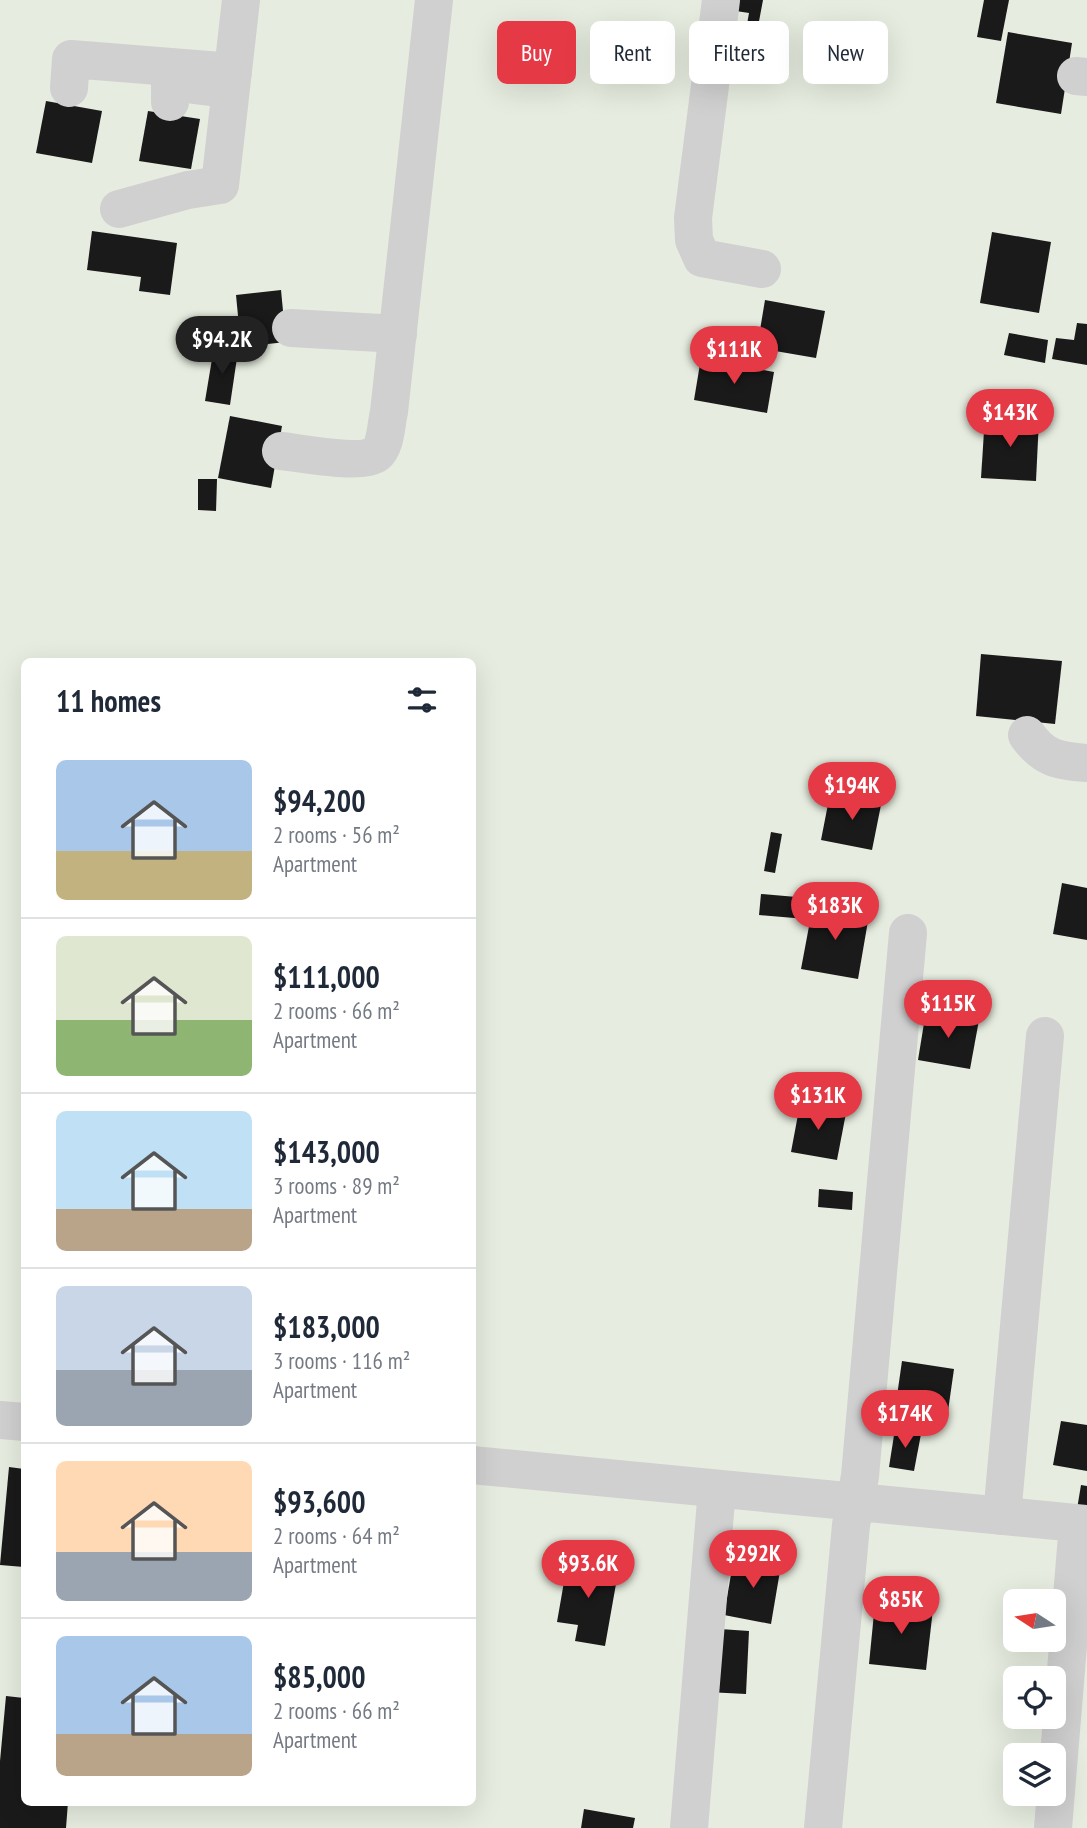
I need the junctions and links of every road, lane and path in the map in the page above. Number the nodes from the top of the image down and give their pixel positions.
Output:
1 (241, 0) edge
2 (434, 0) edge
3 (721, 0) edge
4 (232, 80) junction
5 (69, 88) dead end
6 (170, 102) dead end
7 (119, 209) dead end
8 (762, 269) dead end
9 (291, 328) dead end
10 (398, 334) junction
11 (281, 451) dead end
12 (1027, 735) dead end
13 (1087, 763) edge
14 (908, 933) dead end
15 (1045, 1036) dead end
16 (0, 1420) edge
17 (21, 1422) edge
18 (476, 1465) edge
19 (717, 1489) junction
20 (855, 1502) junction
21 (1002, 1516) junction
22 (1083, 1524) edge
23 (689, 1828) edge
24 (823, 1828) edge
25 (1053, 1828) edge

1 - 4 street
2 - 10 street
3 - 8 street
4 - 5 street
4 - 6 street
4 - 7 street
9 - 10 street
10 - 11 street
12 - 13 street
14 - 20 street
15 - 21 street
16 - 17 street
18 - 19 street
19 - 20 street
19 - 23 street
20 - 21 street
20 - 24 street
21 - 22 street
22 - 25 street

